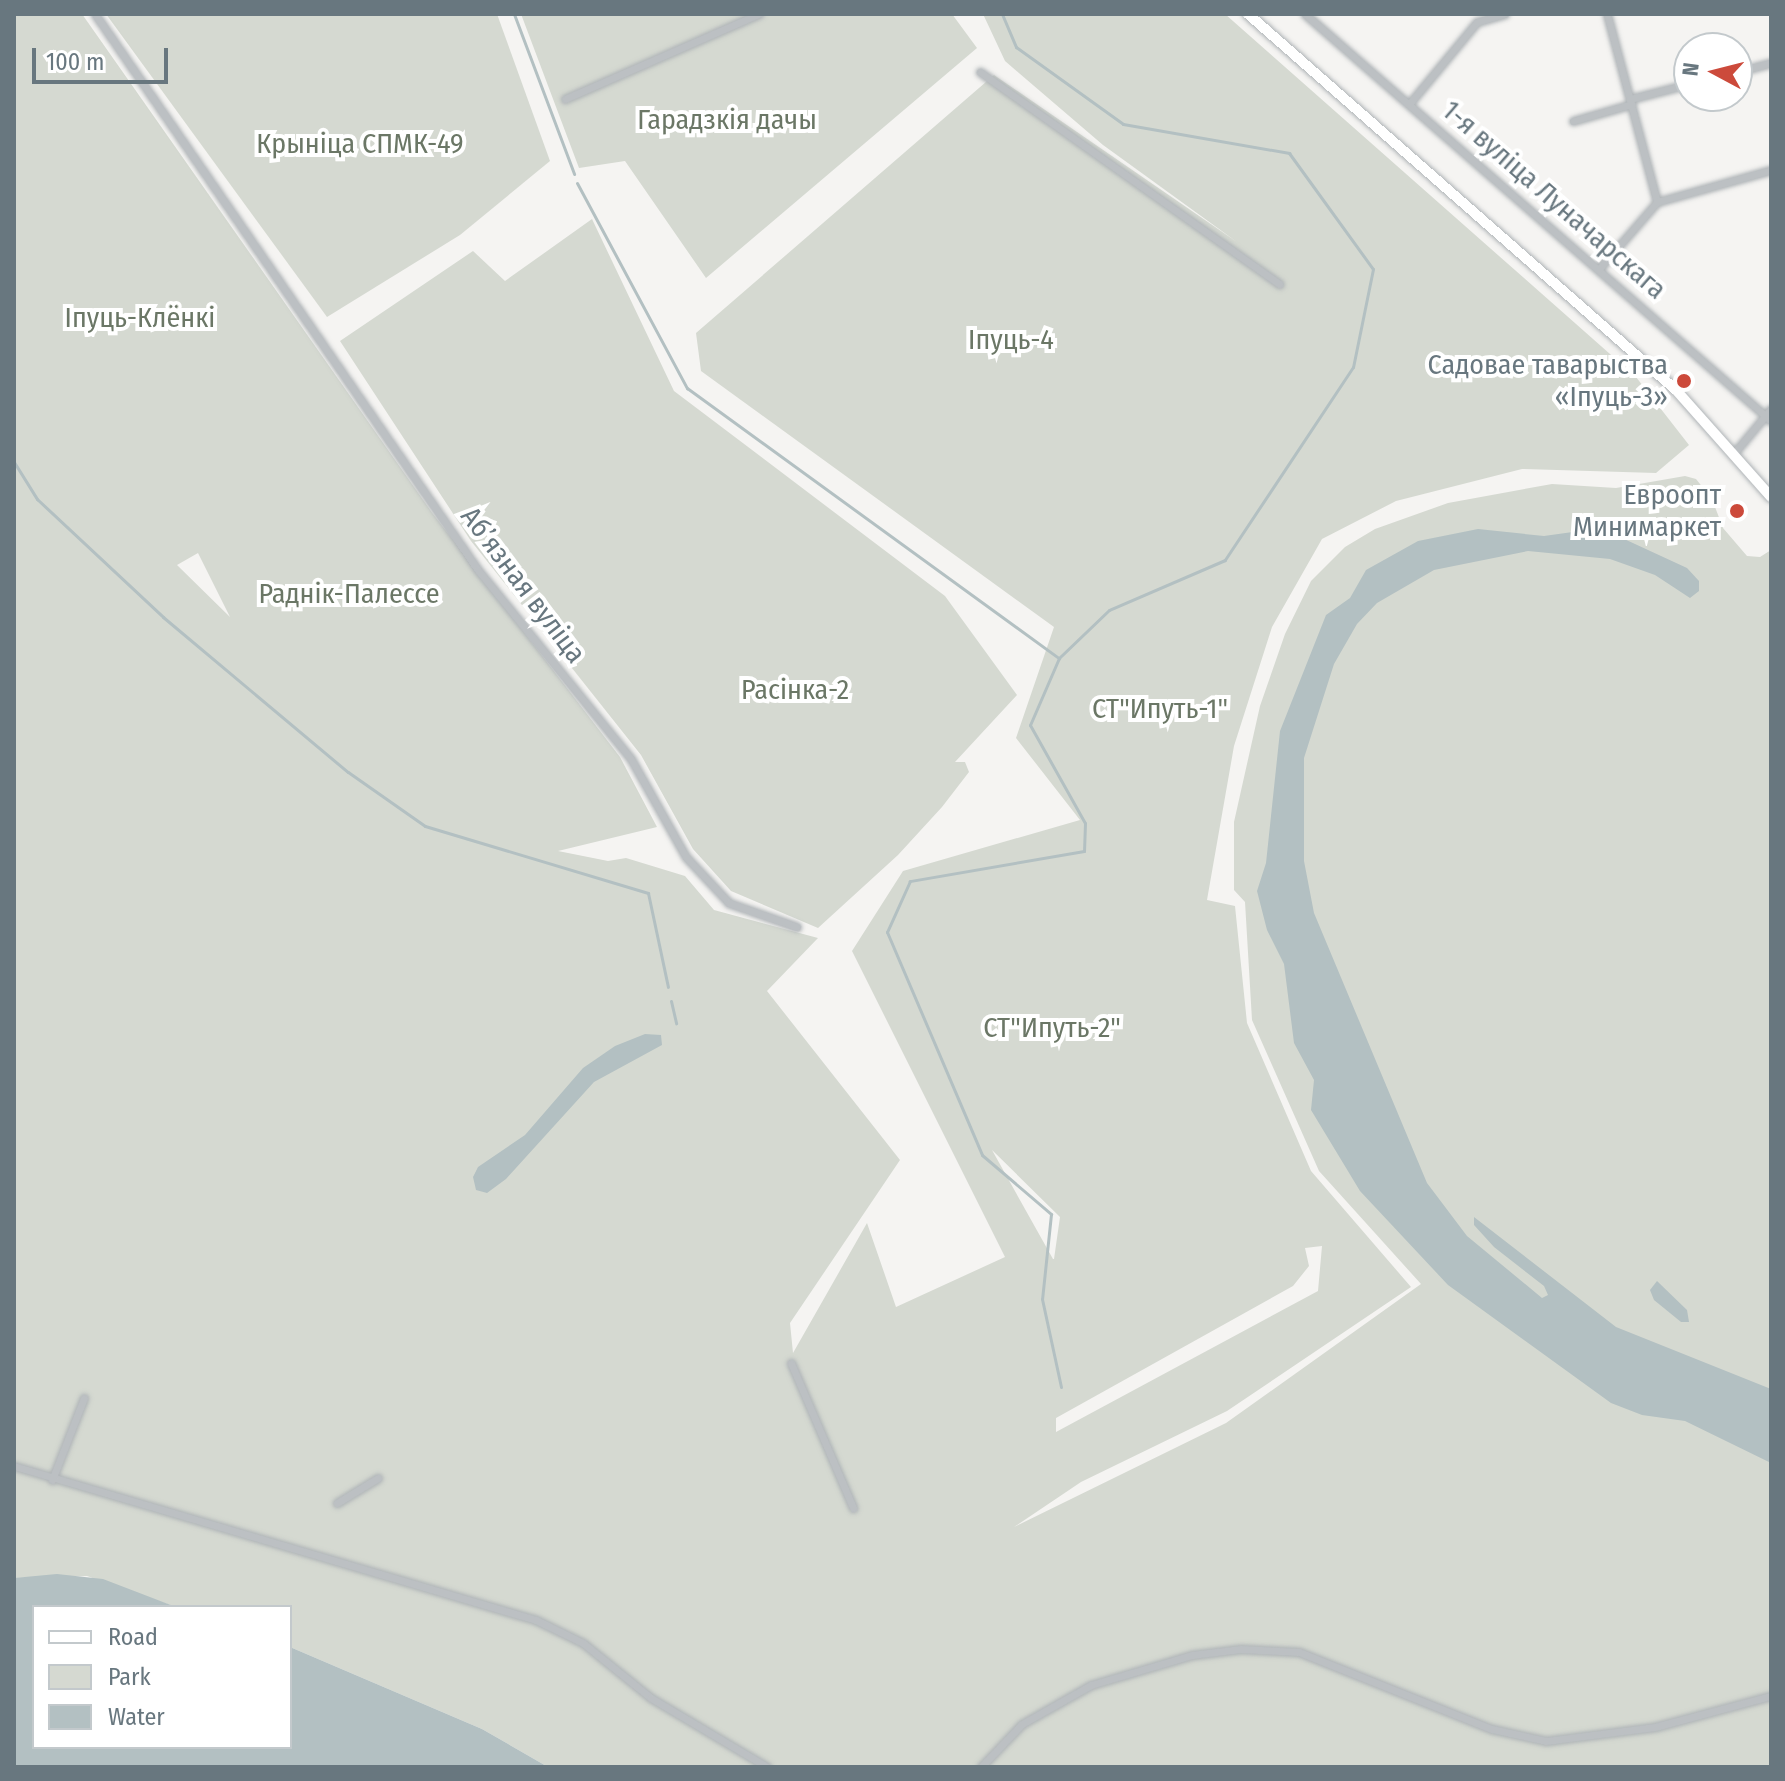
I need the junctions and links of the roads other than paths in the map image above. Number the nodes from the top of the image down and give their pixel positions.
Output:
1 (95, 14) edge
2 (759, 14) edge
3 (1248, 14) edge
4 (1305, 14) edge
5 (1468, 14) edge
6 (1505, 14) edge
7 (1607, 14) edge
8 (1477, 22) junction
9 (980, 72) dead end
10 (1673, 89) edge
11 (565, 99) dead end
12 (1631, 101) junction
13 (1410, 103) junction
14 (1573, 121) dead end
15 (1771, 170) edge
16 (1657, 202) junction
17 (1599, 269) junction
18 (1279, 284) dead end
19 (1769, 415) edge
20 (1735, 452) junction
21 (1771, 497) edge
22 (797, 927) dead end
23 (791, 1363) dead end
24 (84, 1398) dead end
25 (14, 1466) edge
26 (378, 1478) dead end
27 (52, 1480) junction
28 (337, 1503) dead end
29 (853, 1508) dead end
30 (1771, 1696) edge
31 (767, 1767) edge
32 (981, 1767) edge

1 - 22 street, Абʼязная вуліца
2 - 11 street
3 - 20 street
4 - 13 street, 1-я вуліца Луначарскага
5 - 8 street
6 - 8 street
7 - 12 street
8 - 13 street
9 - 18 street
10 - 12 street
12 - 14 street
12 - 16 street
13 - 17 street, 1-я вуліца Луначарскага
15 - 16 street
16 - 17 street
17 - 19 street, 1-я вуліца Луначарскага
19 - 20 street
20 - 21 street
23 - 29 street
24 - 27 street
25 - 27 street
26 - 28 street
27 - 31 street
30 - 32 street

